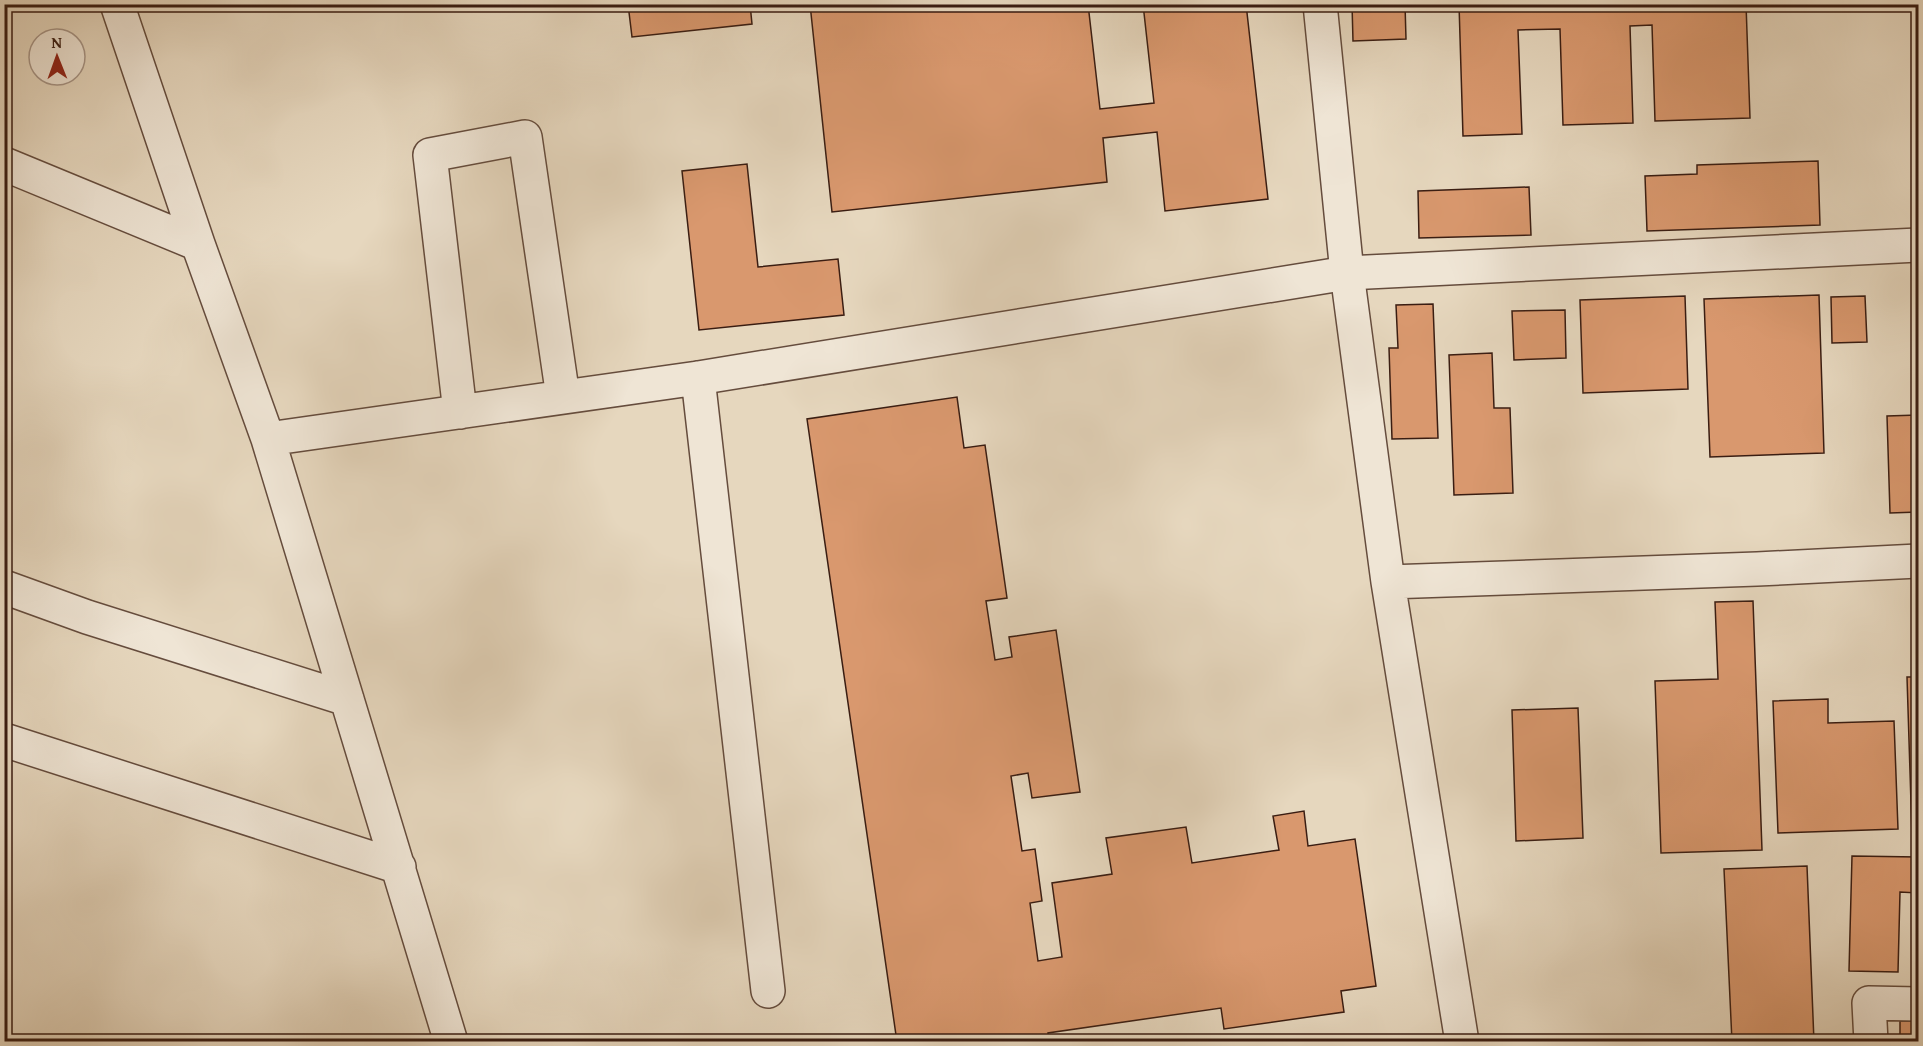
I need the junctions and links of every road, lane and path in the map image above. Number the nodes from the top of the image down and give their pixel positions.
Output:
1 (117, 4) edge
2 (1320, 4) edge
3 (4, 164) edge
4 (198, 244) junction
5 (1918, 245) edge
6 (1347, 273) junction
7 (698, 378) junction
8 (563, 397) junction
9 (460, 411) junction
10 (268, 439) junction
11 (1918, 561) edge
12 (1388, 582) junction
13 (4, 587) edge
14 (347, 699) junction
15 (4, 740) edge
16 (399, 867) junction
17 (768, 991) dead end
18 (1918, 1004) edge
19 (451, 1041) edge
20 (1462, 1041) edge
21 (1871, 1041) edge

1 - 4 street
2 - 6 street
3 - 4 street
4 - 10 street
5 - 6 street
6 - 7 street
6 - 12 street
7 - 8 street
7 - 17 street
8 - 9 street
8 - 9 street
9 - 10 street
10 - 14 street
11 - 12 street
12 - 20 street
13 - 14 street
14 - 16 street
15 - 16 street
16 - 19 street
18 - 21 street

